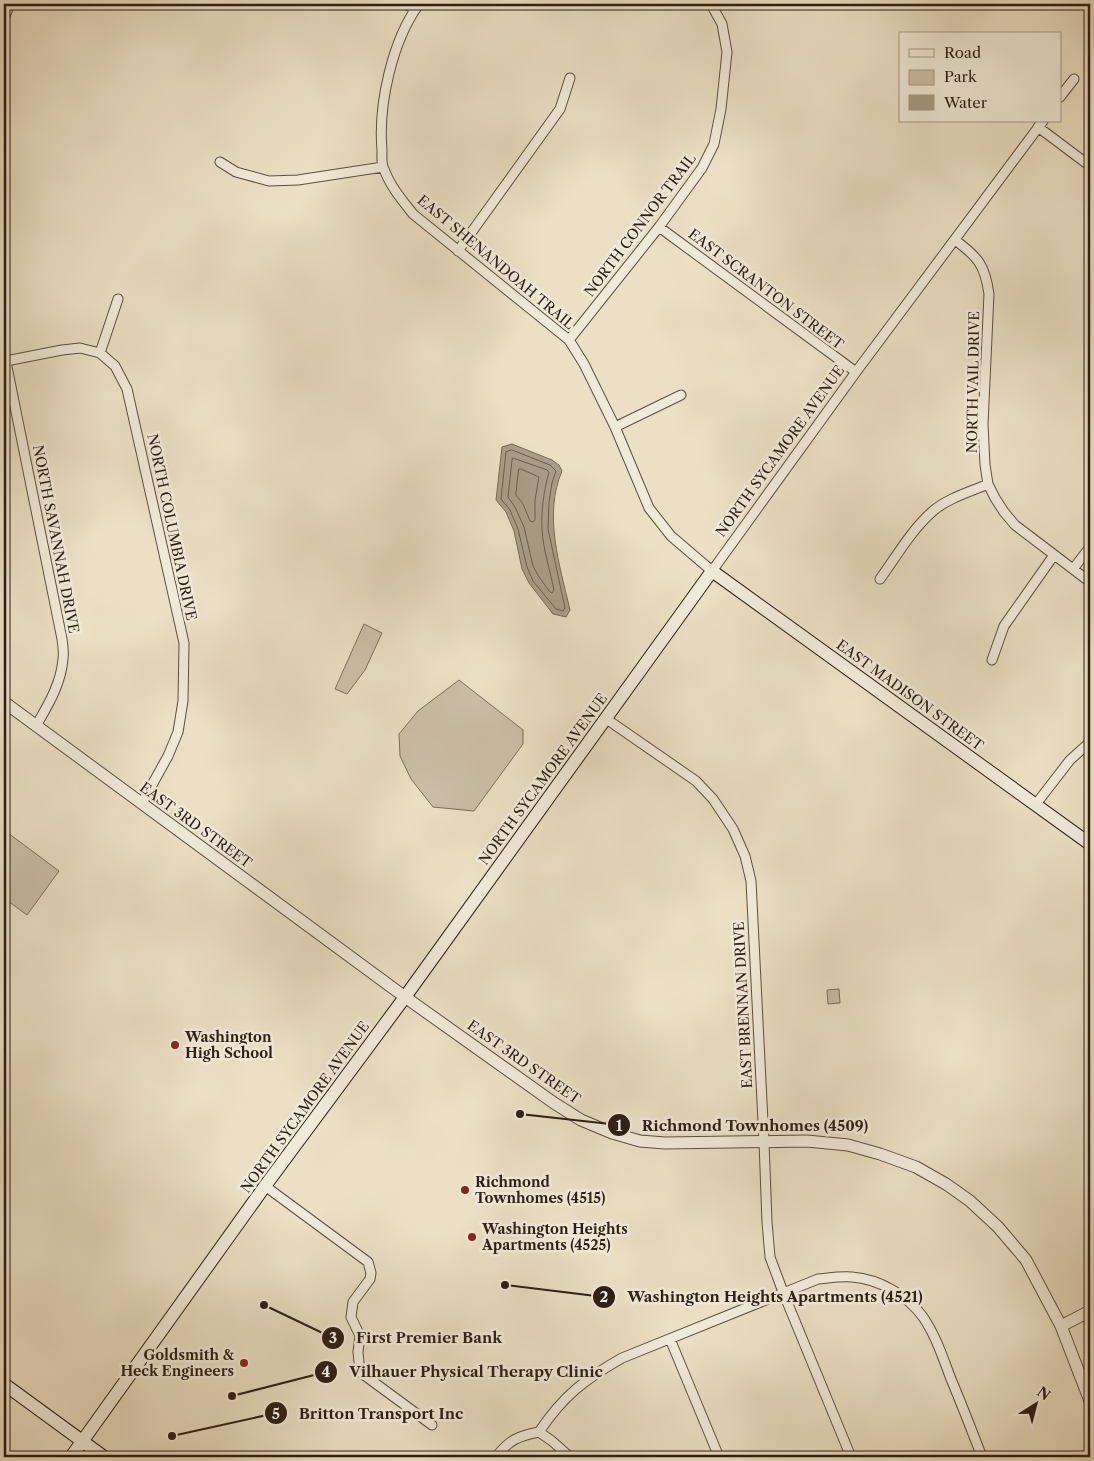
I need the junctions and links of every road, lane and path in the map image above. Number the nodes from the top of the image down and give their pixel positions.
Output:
1 (10, 4) edge
2 (406, 4) edge
3 (711, 4) edge
4 (417, 7) edge
5 (4, 18) edge
6 (570, 78) dead end
7 (1074, 79) dead end
8 (1062, 95) edge
9 (1041, 124) edge
10 (220, 162) dead end
11 (1090, 166) edge
12 (383, 168) junction
13 (659, 227) junction
14 (955, 240) junction
15 (458, 250) junction
16 (118, 299) dead end
17 (569, 340) junction
18 (100, 353) junction
19 (5, 357) edge
20 (856, 372) junction
21 (681, 395) dead end
22 (615, 427) junction
23 (988, 484) junction
24 (1090, 547) edge
25 (1054, 555) junction
26 (1073, 569) junction
27 (712, 571) junction
28 (880, 579) dead end
29 (1090, 582) edge
30 (992, 660) dead end
31 (4, 702) edge
32 (605, 718) junction
33 (36, 726) junction
34 (1090, 742) edge
35 (142, 803) junction
36 (1036, 804) junction
37 (1090, 844) edge
38 (405, 997) junction
39 (764, 1142) junction
40 (265, 1186) junction
41 (783, 1292) junction
42 (1090, 1311) edge
43 (1061, 1326) junction
44 (670, 1339) junction
45 (4, 1384) edge
46 (1090, 1400) edge
47 (432, 1425) dead end
48 (539, 1432) junction
49 (82, 1441) junction
50 (71, 1457) edge
51 (104, 1457) edge
52 (496, 1457) edge
53 (570, 1457) edge
54 (719, 1457) edge
55 (851, 1457) edge
56 (982, 1457) edge

1 - 5 street
2 - 4 street
3 - 13 street, NORTH CONNOR TRAIL
4 - 12 street, EAST SHENANDOAH TRAIL
6 - 15 street
7 - 8 street
9 - 11 street
9 - 14 street, NORTH SYCAMORE AVENUE
10 - 12 street
12 - 15 street, EAST SHENANDOAH TRAIL
13 - 17 street, NORTH CONNOR TRAIL
13 - 20 street, EAST SCRANTON STREET
14 - 20 street, NORTH SYCAMORE AVENUE
14 - 23 street, NORTH VAIL DRIVE
15 - 17 street, EAST SHENANDOAH TRAIL
16 - 18 street
17 - 22 street, EAST SHENANDOAH TRAIL
18 - 19 street
18 - 35 street, NORTH COLUMBIA DRIVE
19 - 33 street, NORTH SAVANNAH DRIVE
20 - 27 street, NORTH SYCAMORE AVENUE
21 - 22 street
22 - 27 street, EAST SHENANDOAH TRAIL
23 - 25 street, NORTH VAIL DRIVE
23 - 28 street
24 - 26 street
25 - 26 street, NORTH VAIL DRIVE
25 - 30 street
26 - 29 street, NORTH VAIL DRIVE
27 - 32 main road, NORTH SYCAMORE AVENUE
27 - 36 main road, EAST MADISON STREET
31 - 33 street, EAST 3RD STREET
32 - 38 main road, NORTH SYCAMORE AVENUE
32 - 39 street, EAST BRENNAN DRIVE
33 - 35 street, EAST 3RD STREET
34 - 36 street
35 - 38 street, EAST 3RD STREET
36 - 37 main road, EAST MADISON STREET
38 - 39 street, EAST 3RD STREET
38 - 40 main road, NORTH SYCAMORE AVENUE
39 - 41 street, EAST BRENNAN DRIVE
39 - 43 street, EAST 3RD STREET
40 - 47 street
40 - 49 main road, NORTH SYCAMORE AVENUE
41 - 44 street
41 - 55 street, EAST BRENNAN DRIVE
41 - 56 street
42 - 43 street
43 - 46 street, EAST 3RD STREET
44 - 48 street
44 - 54 street
45 - 49 main road
48 - 52 street
48 - 53 street
49 - 50 main road, NORTH SYCAMORE AVENUE
49 - 51 main road

